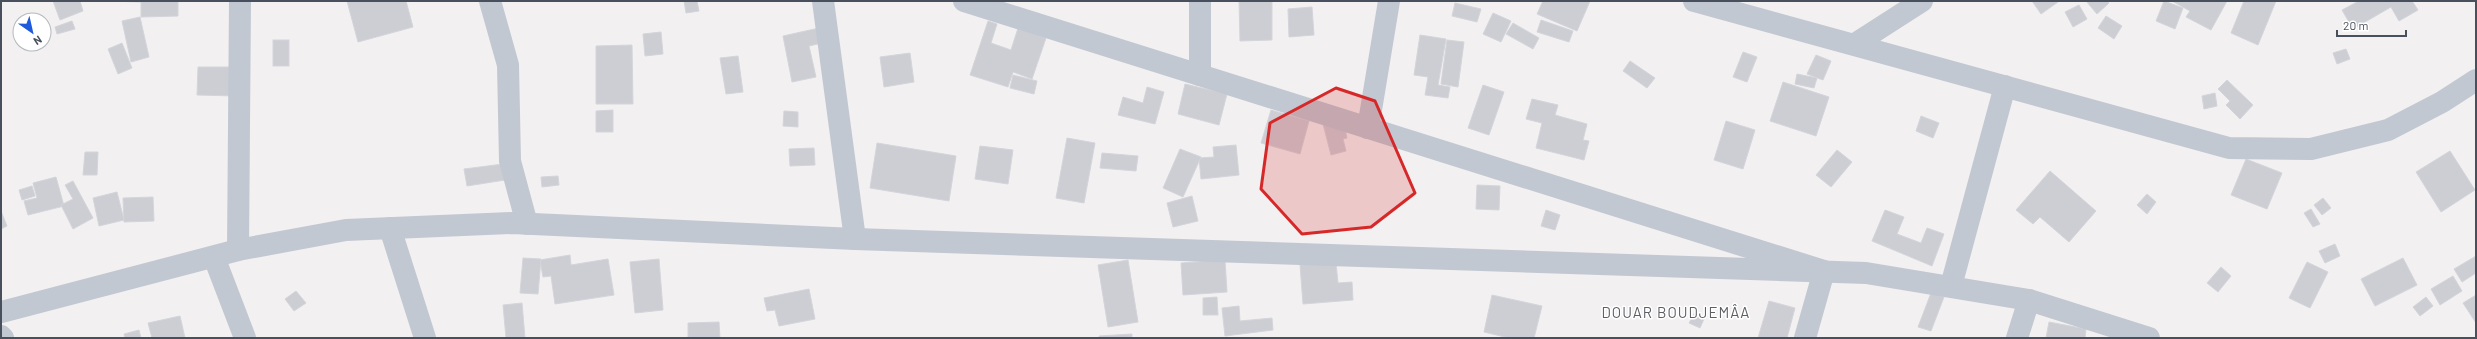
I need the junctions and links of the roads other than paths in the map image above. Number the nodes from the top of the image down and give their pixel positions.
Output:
1 (240, 1) edge
2 (490, 1) edge
3 (823, 1) edge
4 (964, 1) edge
5 (1200, 1) edge
6 (1390, 1) edge
7 (1694, 1) edge
8 (1917, 2) edge
9 (1855, 44) junction
10 (1200, 75) junction
11 (2476, 80) edge
12 (2005, 86) junction
13 (1368, 128) junction
14 (527, 224) junction
15 (390, 228) junction
16 (855, 239) junction
17 (238, 250) junction
18 (214, 257) junction
19 (1824, 271) junction
20 (1951, 286) junction
21 (2029, 300) junction
22 (1, 312) edge
23 (244, 338) edge
24 (425, 338) edge
25 (1805, 338) edge
26 (2017, 338) edge
27 (2149, 338) edge

1 - 17 street
2 - 14 street
3 - 16 street
4 - 10 street
5 - 10 street
6 - 13 street
7 - 9 street
8 - 9 street
9 - 12 street
10 - 13 street
11 - 12 street
12 - 20 street
13 - 19 street
14 - 15 street
14 - 16 street
15 - 17 street
15 - 24 street
16 - 19 street
17 - 18 street
18 - 22 street
18 - 23 street
19 - 20 street
19 - 25 street
20 - 21 street
21 - 26 street
21 - 27 street

